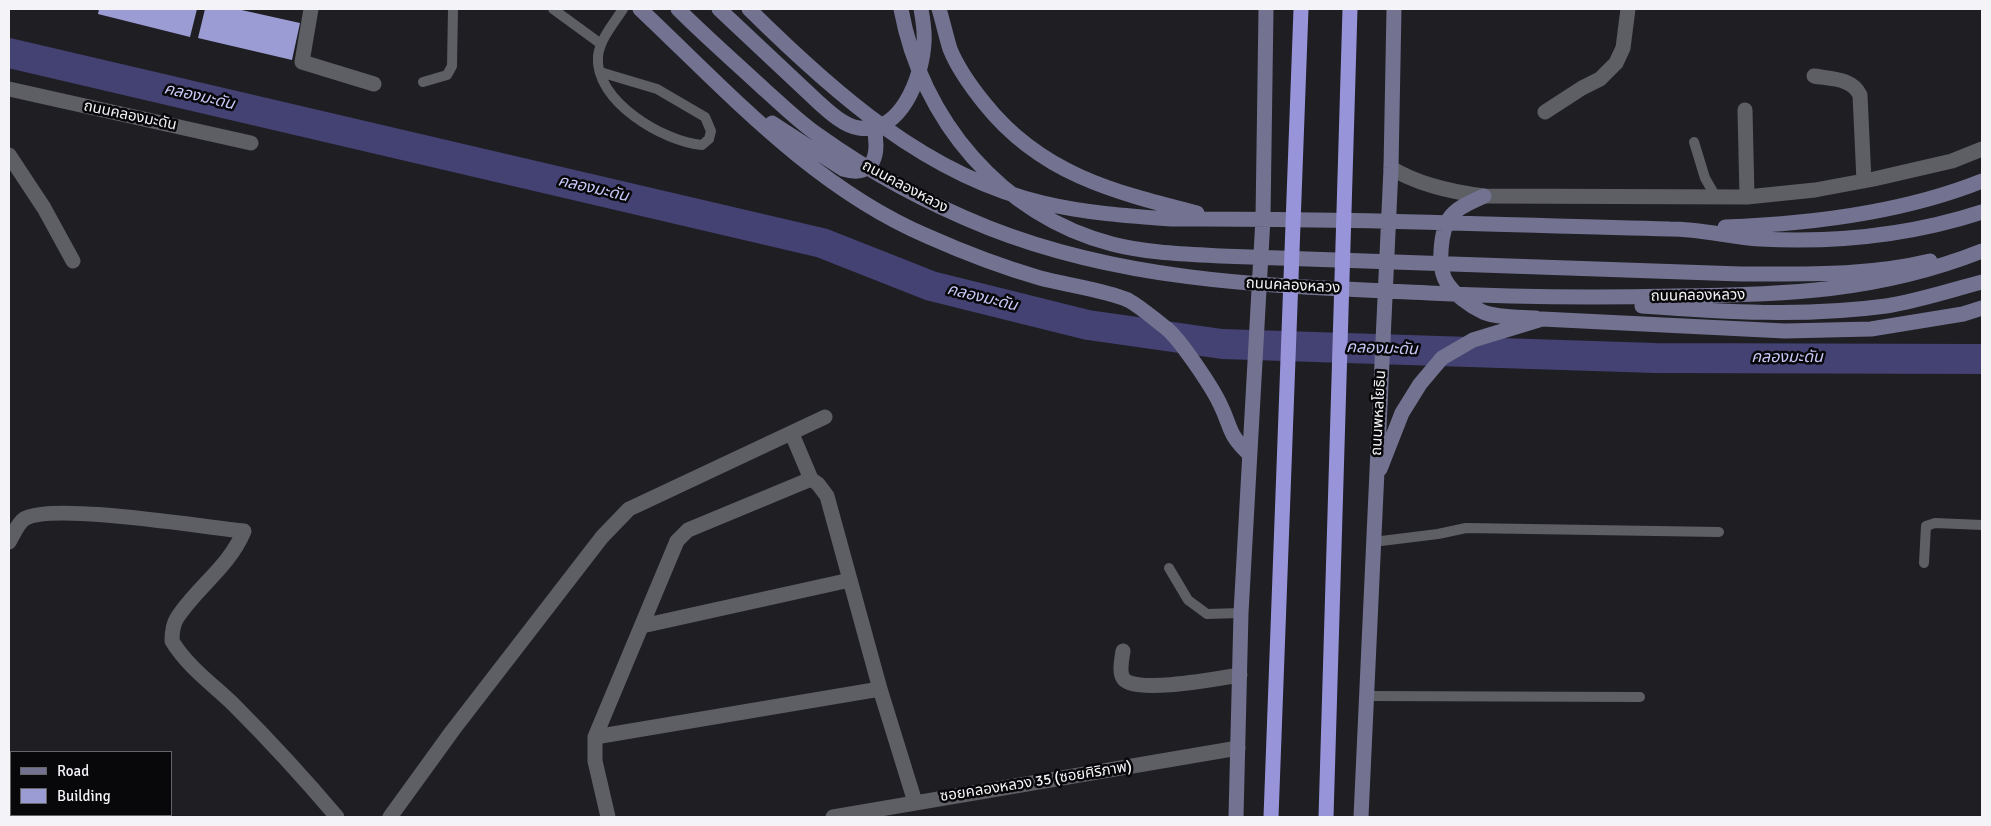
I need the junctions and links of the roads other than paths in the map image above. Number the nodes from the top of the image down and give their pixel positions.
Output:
1 (311, 9) edge
2 (453, 9) edge
3 (553, 9) edge
4 (623, 9) edge
5 (640, 9) edge
6 (678, 9) edge
7 (719, 9) edge
8 (749, 9) edge
9 (901, 9) edge
10 (921, 9) edge
11 (939, 9) edge
12 (1266, 9) edge
13 (1301, 9) edge
14 (1350, 9) edge
15 (1394, 9) edge
16 (1628, 9) edge
17 (601, 44) junction
18 (600, 72) junction
19 (1814, 76) dead end
20 (423, 82) dead end
21 (374, 84) dead end
22 (9, 89) edge
23 (745, 107) junction
24 (1745, 110) dead end
25 (1545, 112) dead end
26 (874, 128) junction
27 (1694, 142) dead end
28 (251, 143) dead end
29 (1982, 149) edge
30 (9, 155) edge
31 (1391, 168) junction
32 (1864, 181) junction
33 (1982, 181) edge
34 (1484, 196) junction
35 (1747, 198) junction
36 (1717, 199) junction
37 (1982, 212) edge
38 (1218, 218) junction
39 (1686, 229) junction
40 (1982, 250) edge
41 (72, 261) dead end
42 (1982, 282) edge
43 (1544, 298) junction
44 (1982, 308) edge
45 (1542, 319) junction
46 (825, 417) dead end
47 (792, 434) junction
48 (1249, 454) junction
49 (811, 479) junction
50 (1375, 481) junction
51 (1982, 525) edge
52 (1719, 532) dead end
53 (9, 542) edge
54 (1373, 542) junction
55 (1924, 563) dead end
56 (1169, 568) dead end
57 (850, 580) junction
58 (1241, 612) junction
59 (642, 626) junction
60 (1123, 651) dead end
61 (1240, 675) junction
62 (880, 689) junction
63 (1366, 696) junction
64 (1640, 697) dead end
65 (595, 737) junction
66 (1238, 748) junction
67 (915, 802) junction
68 (337, 817) edge
69 (390, 817) edge
70 (608, 817) edge
71 (833, 817) edge
72 (1236, 817) edge
73 (1271, 817) edge
74 (1326, 817) edge
75 (1361, 817) edge

1 - 21 street
2 - 20 lane
3 - 17 lane
4 - 17 lane
5 - 23 main road
6 - 43 main road, ถนนคลองหลวง
7 - 26 main road
8 - 38 main road
9 - 40 main road
10 - 26 main road
11 - 38 main road
12 - 48 main road
13 - 73 highway
14 - 74 highway
15 - 31 main road, ถนนพหลโยธิน
16 - 25 street
17 - 18 lane
18 - 18 lane
19 - 32 street
22 - 28 street, ถนนคลองมะดัน
23 - 26 main road
23 - 48 main road
24 - 35 street
27 - 36 lane
29 - 32 street
30 - 41 street
31 - 34 street
31 - 50 main road, ถนนพหลโยธิน
32 - 35 street
33 - 39 main road
34 - 36 street
34 - 45 main road
35 - 36 street
37 - 39 main road
38 - 39 main road
40 - 43 main road, ถนนคลองหลวง
42 - 43 main road
44 - 45 main road
45 - 50 main road
46 - 47 street
47 - 49 street
47 - 69 street
48 - 58 main road
49 - 57 street
49 - 59 street
50 - 54 main road, ถนนพหลโยธิน
51 - 55 lane
52 - 54 lane
53 - 68 street
54 - 63 main road, ถนนพหลโยธิน
56 - 58 lane
57 - 59 street
57 - 62 street
58 - 61 main road
59 - 65 street
60 - 61 street
61 - 66 main road
62 - 65 street
62 - 67 street
63 - 64 lane
63 - 75 main road, ถนนพหลโยธิน
65 - 70 street
66 - 67 street, ซอยคลองหลวง 35 (ซอยศิริภาพ)
66 - 72 main road
67 - 71 street, ซอยคลองหลวง 35 (ซอยศิริภาพ)

